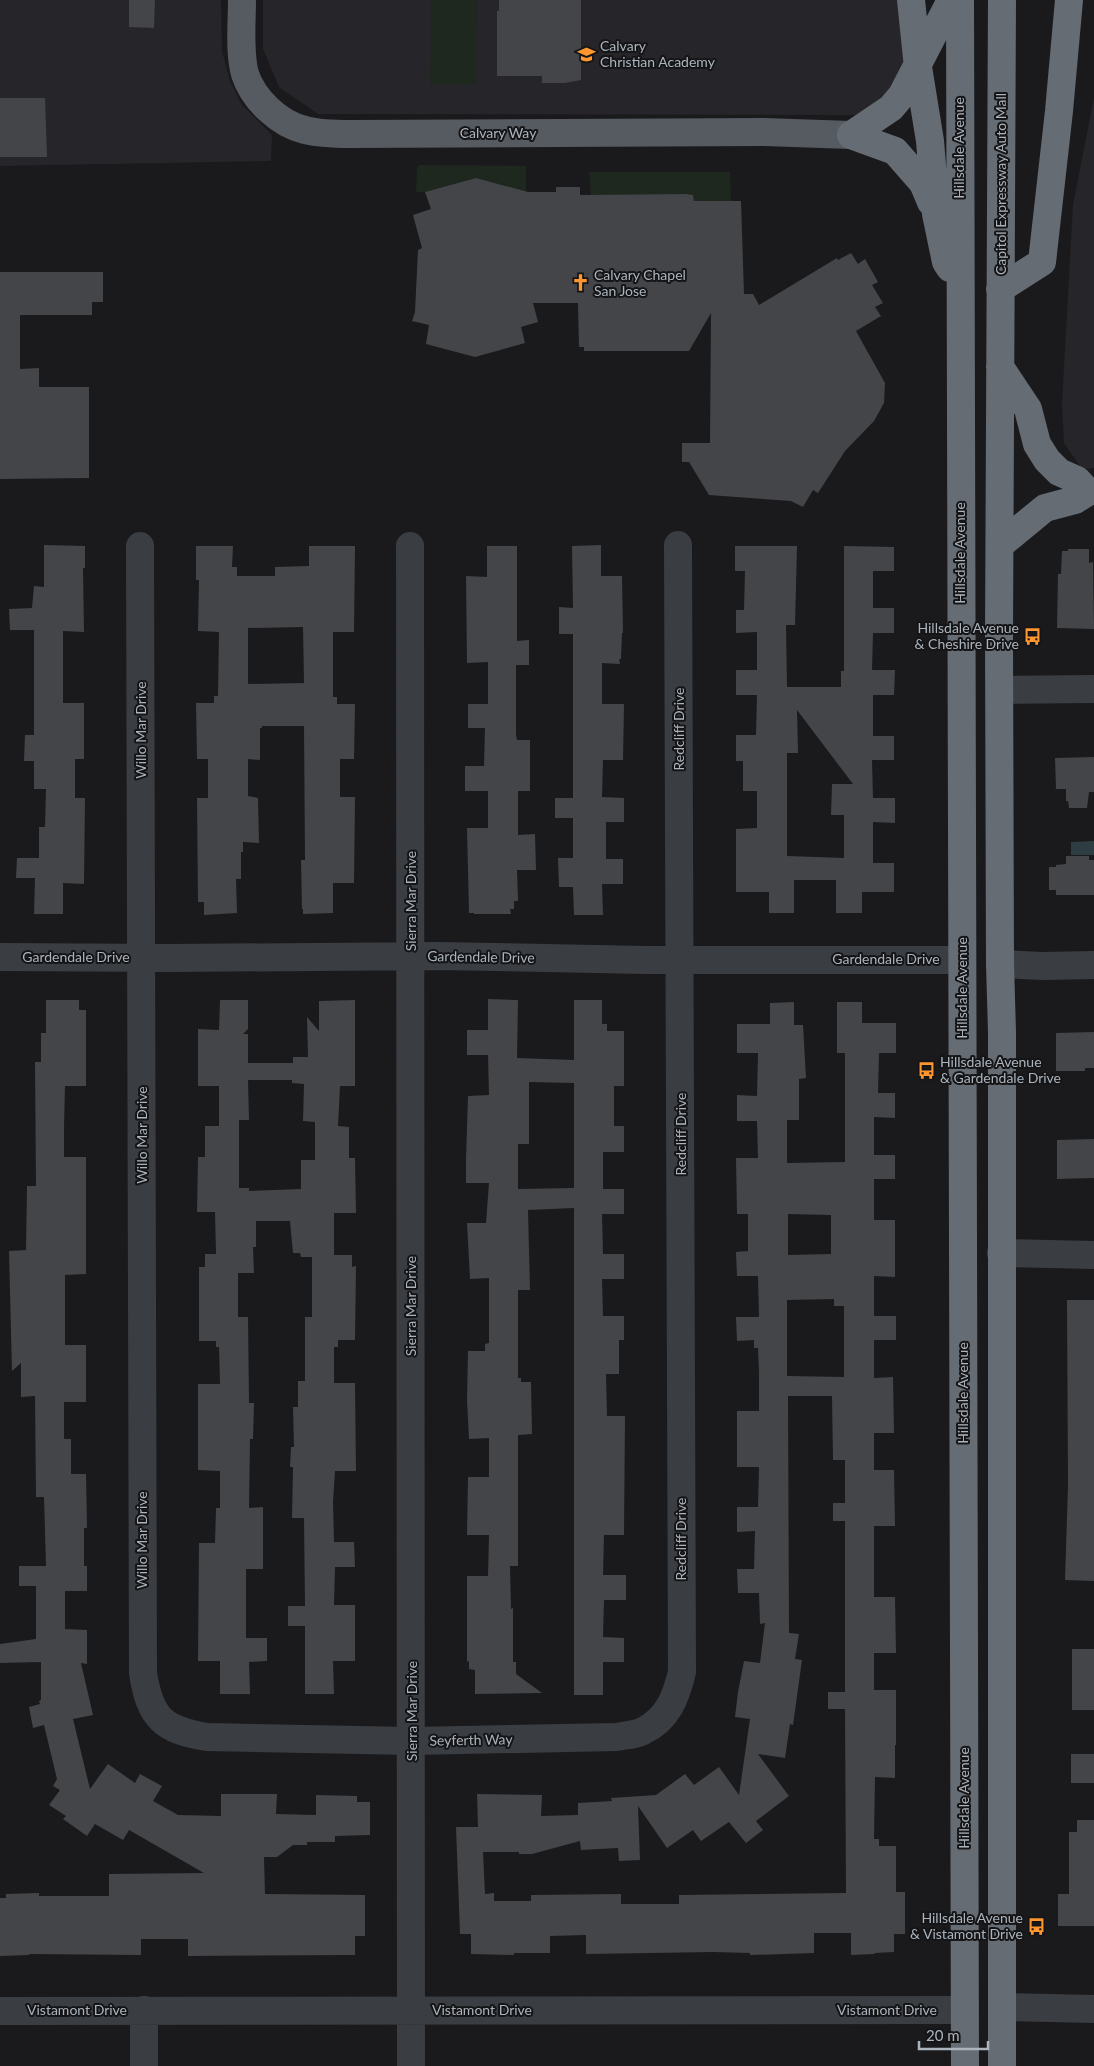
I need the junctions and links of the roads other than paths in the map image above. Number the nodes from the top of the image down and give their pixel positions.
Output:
1 (242, 0) edge
2 (910, 0) edge
3 (951, 0) edge
4 (960, 0) edge
5 (1002, 0) edge
6 (1069, 0) edge
7 (918, 67) junction
8 (850, 135) junction
9 (936, 214) junction
10 (959, 282) junction
11 (1000, 289) junction
12 (1000, 367) junction
13 (1091, 492) edge
14 (1000, 545) junction
15 (140, 546) dead end
16 (410, 546) dead end
17 (678, 546) dead end
18 (1094, 688) edge
19 (1000, 690) junction
20 (962, 899) junction
21 (411, 956) junction
22 (0, 957) edge
23 (142, 957) junction
24 (680, 960) junction
25 (962, 960) junction
26 (1000, 964) junction
27 (1094, 965) edge
28 (1002, 1032) junction
29 (1001, 1253) junction
30 (1094, 1255) edge
31 (662, 1718) joint
32 (160, 1719) joint
33 (412, 1741) junction
34 (964, 1847) junction
35 (1002, 2008) junction
36 (1094, 2009) edge
37 (0, 2010) edge
38 (144, 2010) junction
39 (412, 2010) junction
40 (964, 2010) junction
41 (144, 2066) edge
42 (411, 2066) edge
43 (964, 2066) edge
44 (1002, 2066) edge

1 - 8 main road, Calvary Way
2 - 7 highway
3 - 7 highway
4 - 10 highway, Hillsdale Avenue
5 - 11 highway, Capitol Expressway Auto Mall
6 - 11 highway
7 - 8 highway
7 - 9 highway
8 - 9 highway
9 - 10 highway
10 - 20 highway, Hillsdale Avenue
11 - 12 highway, Capitol Expressway Auto Mall
12 - 13 highway
12 - 14 highway
13 - 14 highway
14 - 19 highway
15 - 23 street, Willo Mar Drive
16 - 21 street, Sierra Mar Drive
17 - 24 street, Redcliff Drive
18 - 19 street
19 - 26 highway
20 - 25 highway, Hillsdale Avenue
20 - 26 highway
21 - 23 street, Gardendale Drive
21 - 24 street, Gardendale Drive
21 - 33 street, Sierra Mar Drive
22 - 23 street, Gardendale Drive
23 - 32 street, Willo Mar Drive
24 - 25 street, Gardendale Drive
24 - 31 street, Redcliff Drive
25 - 28 highway
25 - 34 highway, Hillsdale Avenue
26 - 27 street
26 - 28 highway
28 - 29 highway
29 - 30 street
29 - 35 highway
31 - 33 street, Seyferth Way
32 - 33 street, Seyferth Way
33 - 39 street, Sierra Mar Drive
34 - 35 highway
34 - 40 highway, Hillsdale Avenue
35 - 36 street
35 - 44 highway
37 - 38 street, Vistamont Drive
38 - 39 street, Vistamont Drive
38 - 41 street
39 - 40 street, Vistamont Drive
39 - 42 street, Sierra Mar Drive
40 - 43 highway, Hillsdale Avenue

